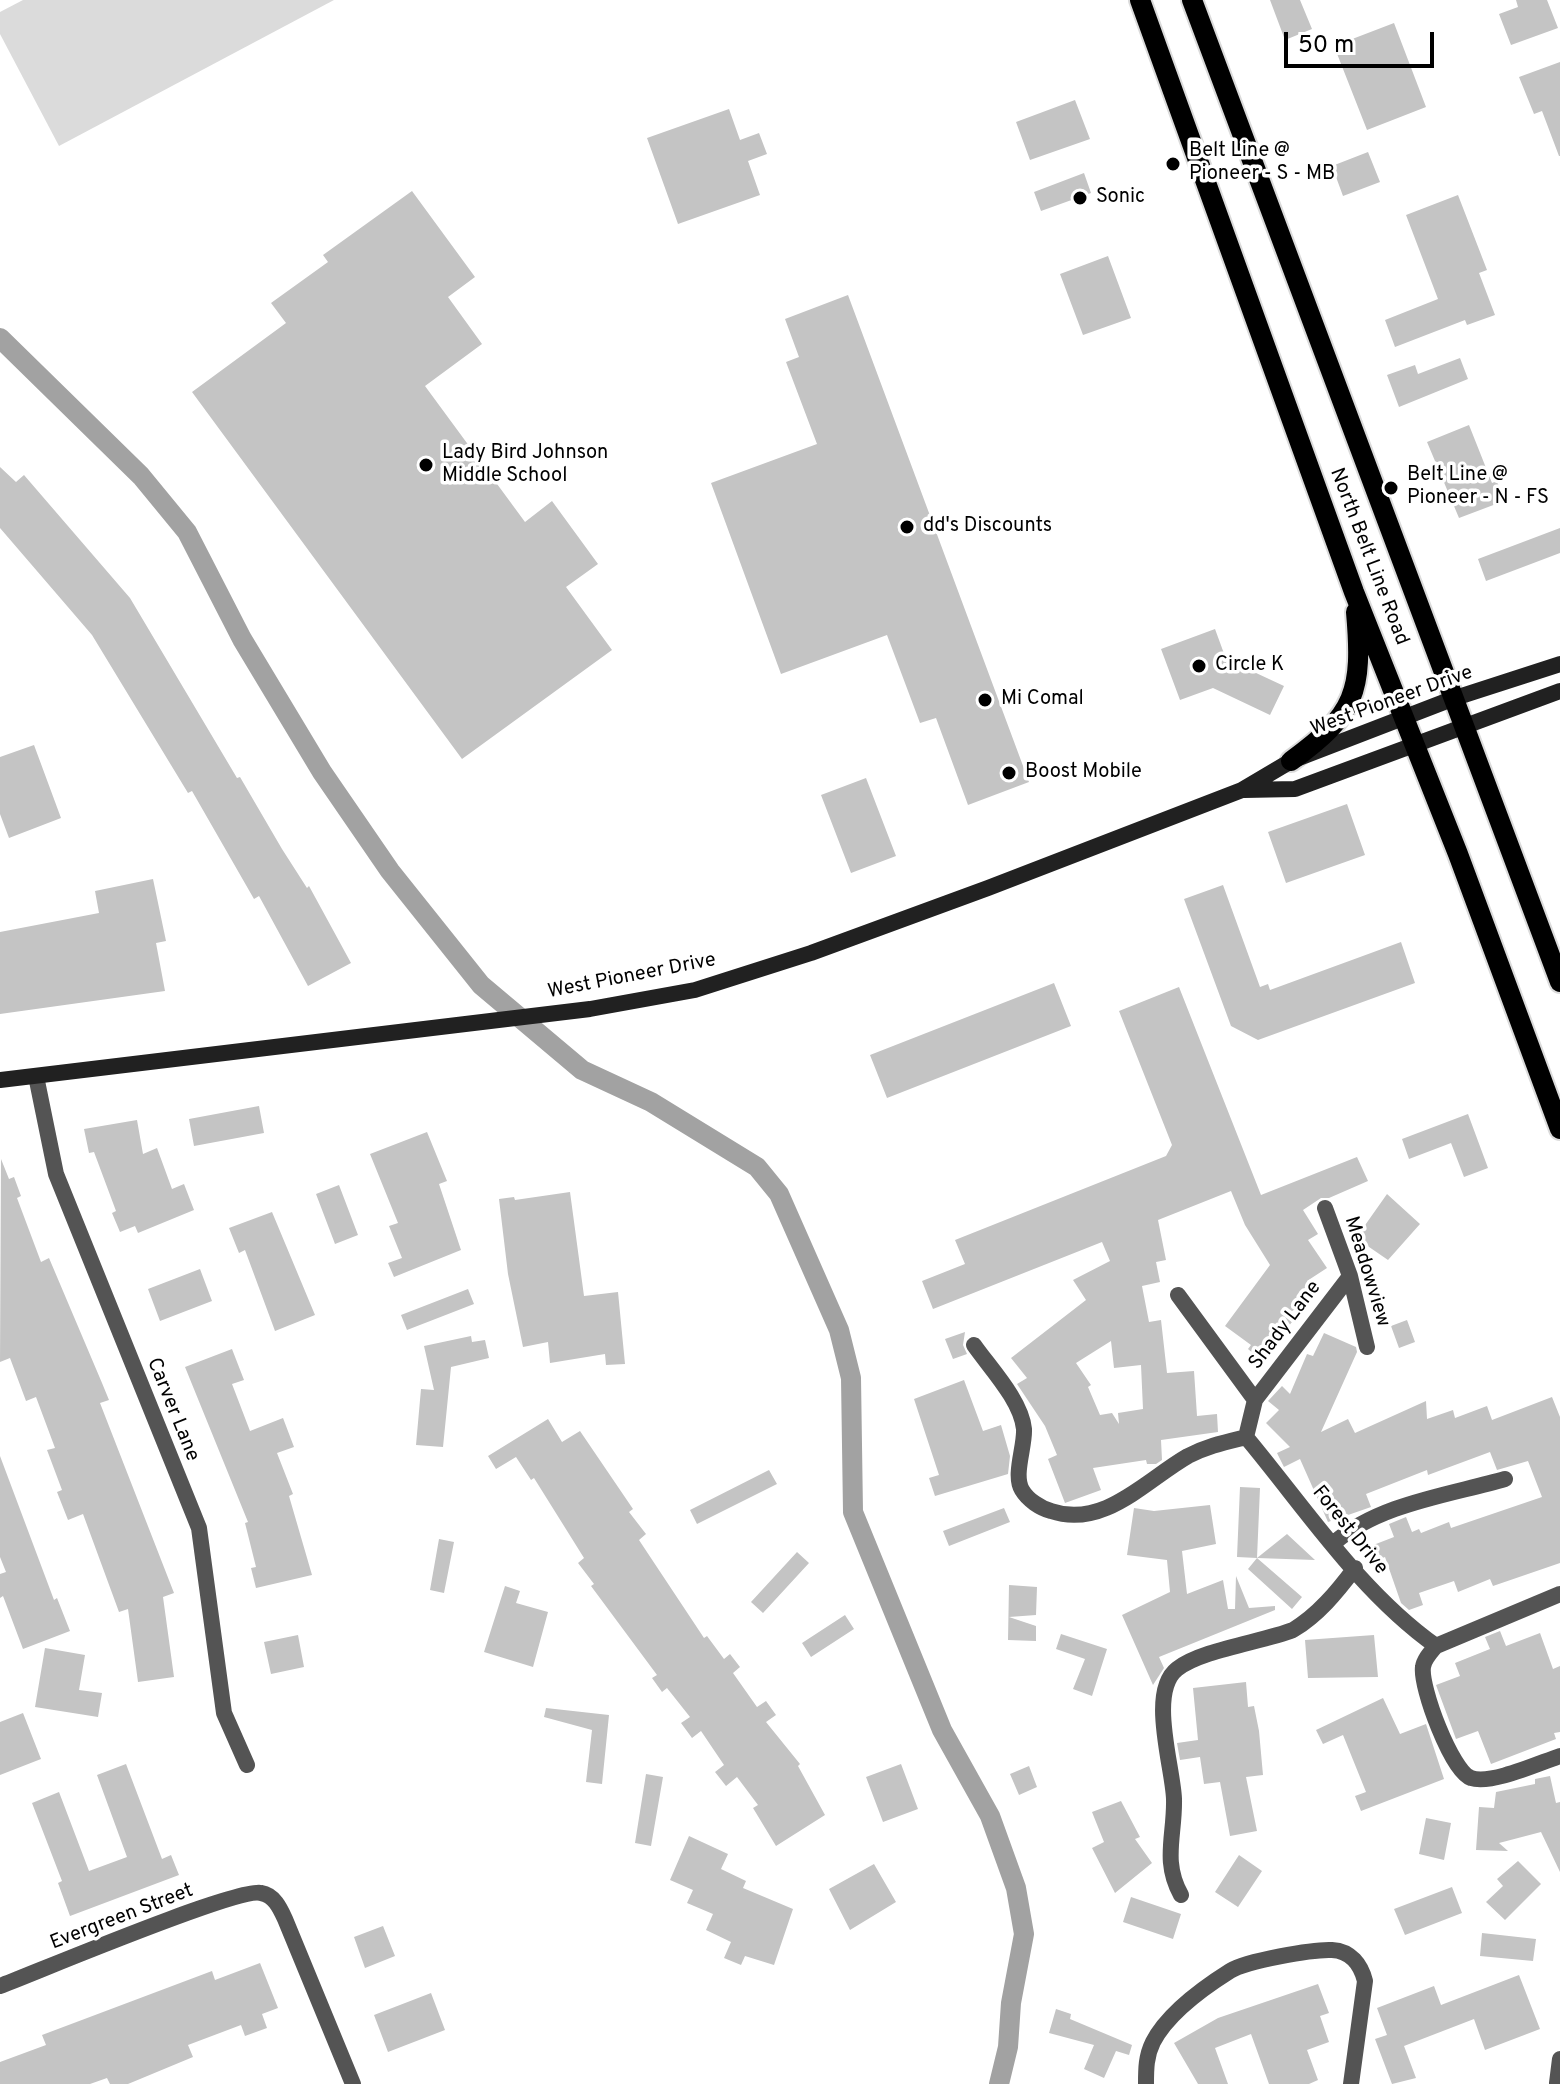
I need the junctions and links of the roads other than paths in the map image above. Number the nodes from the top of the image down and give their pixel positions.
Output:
1 (1140, 0) edge
2 (1192, 0) edge
3 (1354, 592) junction
4 (1560, 664) edge
5 (1560, 691) edge
6 (1452, 699) junction
7 (1406, 718) junction
8 (1462, 727) junction
9 (1415, 745) junction
10 (1291, 761) junction
11 (1242, 790) junction
12 (1560, 982) edge
13 (36, 1076) junction
14 (0, 1080) edge
15 (1560, 1129) edge
16 (1325, 1208) dead end
17 (1350, 1276) junction
18 (1178, 1295) dead end
19 (974, 1345) dead end
20 (1367, 1347) dead end
21 (1255, 1400) junction
22 (1246, 1437) junction
23 (1505, 1479) dead end
24 (1334, 1543) junction
25 (1355, 1568) junction
26 (1560, 1594) edge
27 (1436, 1646) junction
28 (1560, 1756) edge
29 (247, 1765) dead end
30 (1181, 1895) dead end
31 (0, 1986) edge
32 (1560, 2059) edge
33 (1556, 2083) edge
34 (353, 2084) edge
35 (1146, 2084) edge
36 (1351, 2084) edge

1 - 3 main road, North Belt Line Road
2 - 6 main road, North Belt Line Road
3 - 7 main road, North Belt Line Road
3 - 10 main road
4 - 6 main road, West Pioneer Drive
5 - 8 main road, West Pioneer Drive
6 - 7 main road, West Pioneer Drive
6 - 8 main road, North Belt Line Road
7 - 9 main road, North Belt Line Road
7 - 10 main road, West Pioneer Drive
8 - 9 main road, West Pioneer Drive
8 - 12 main road, North Belt Line Road
9 - 11 main road, West Pioneer Drive
9 - 15 main road, North Belt Line Road
10 - 11 main road, West Pioneer Drive
11 - 13 main road, West Pioneer Drive
13 - 14 main road, West Pioneer Drive
13 - 29 street, Carver Lane
16 - 17 street, Meadowview
17 - 20 street, Meadowview
17 - 21 street, Shady Lane
18 - 21 street
19 - 22 street
21 - 22 street
22 - 24 street, Forest Drive
23 - 24 street
24 - 25 street, Forest Drive
25 - 27 street, Forest Drive
25 - 30 street
26 - 27 street
27 - 28 street
31 - 34 street, Evergreen Street
32 - 33 street
35 - 36 street

